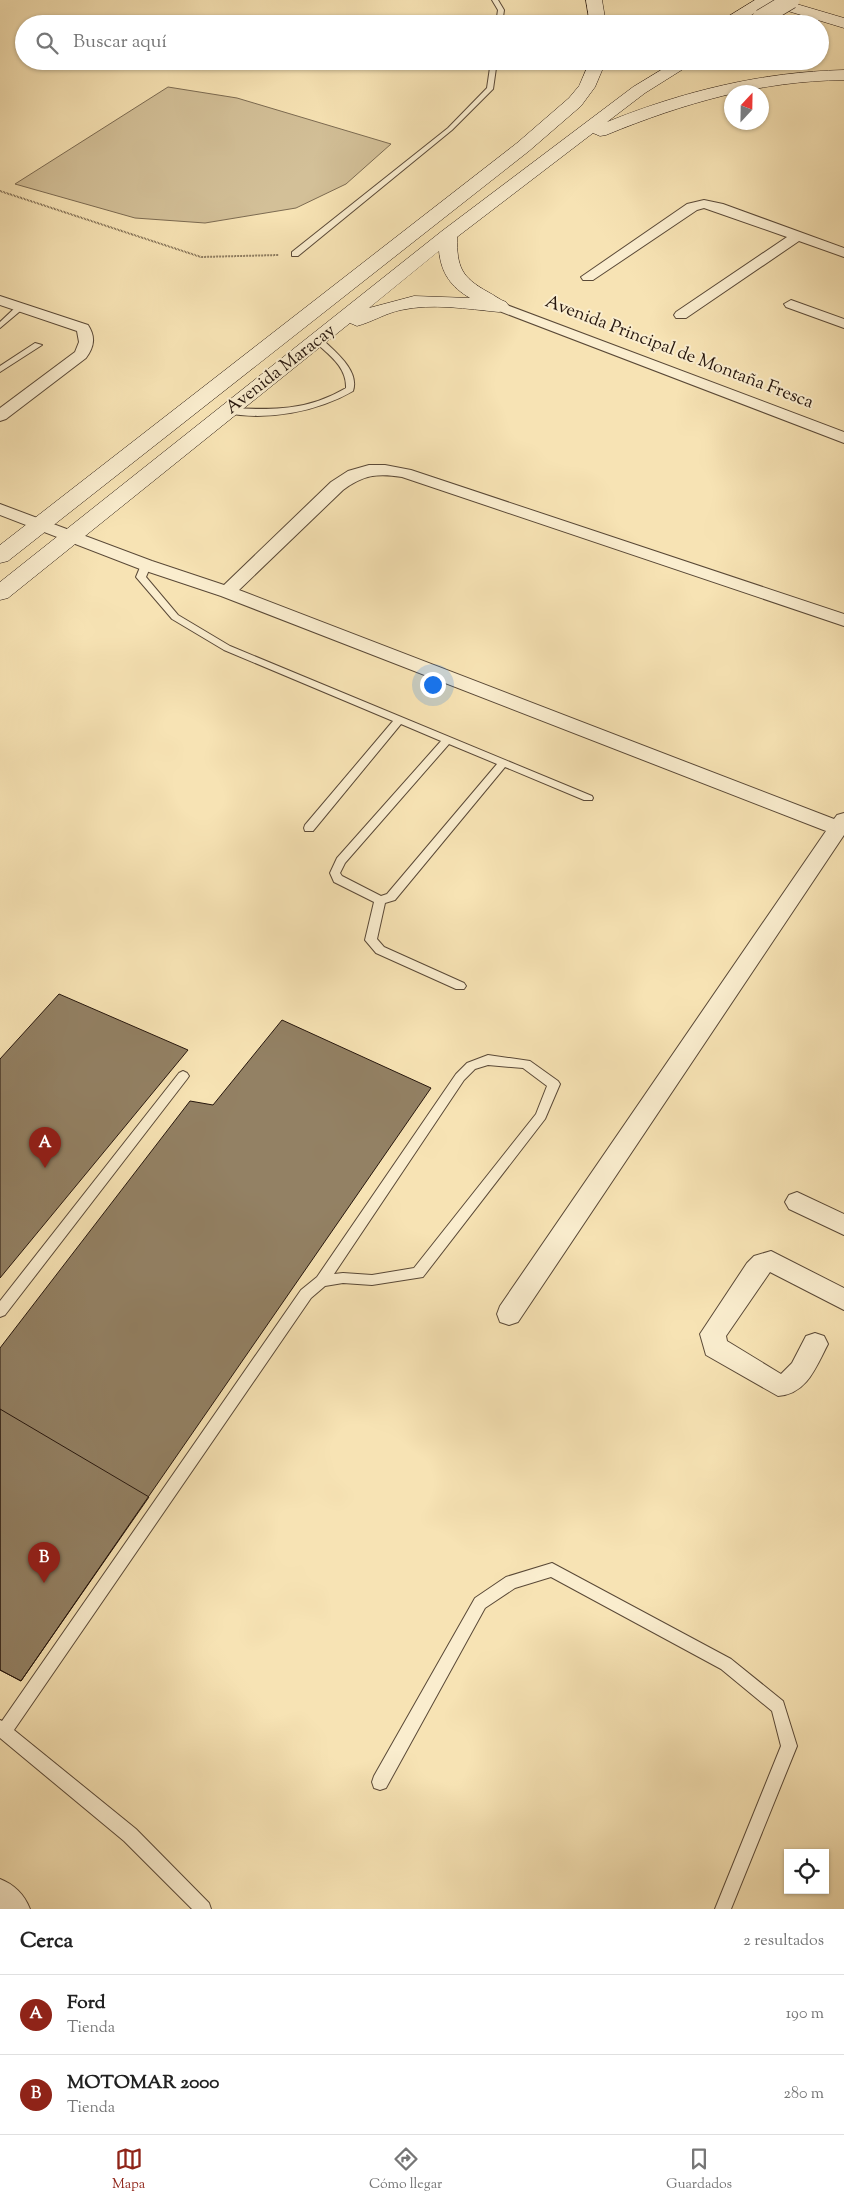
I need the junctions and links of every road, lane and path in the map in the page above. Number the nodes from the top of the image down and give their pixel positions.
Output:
1 (495, 0) edge
2 (594, 0) edge
3 (766, 0) edge
4 (791, 0) edge
5 (500, 15) edge
6 (596, 15) edge
7 (754, 15) edge
8 (758, 15) edge
9 (815, 15) edge
10 (829, 19) edge
11 (844, 24) edge
12 (493, 70) edge
13 (594, 70) edge
14 (647, 70) edge
15 (673, 70) edge
16 (844, 75) edge
17 (523, 147) junction
18 (562, 147) junction
19 (0, 191) edge
20 (448, 235) junction
21 (798, 236) junction
22 (844, 253) edge
23 (295, 254) joint
24 (588, 276) dead end
25 (0, 300) edge
26 (792, 304) dead end
27 (500, 306) junction
28 (22, 307) junction
29 (681, 315) dead end
30 (844, 324) edge
31 (0, 326) edge
32 (323, 336) junction
33 (38, 345) dead end
34 (0, 370) edge
35 (228, 411) junction
36 (0, 416) edge
37 (844, 438) edge
38 (0, 509) edge
39 (38, 524) junction
40 (72, 535) junction
41 (0, 556) edge
42 (146, 565) junction
43 (227, 592) junction
44 (0, 593) edge
45 (844, 620) edge
46 (398, 721) junction
47 (448, 739) junction
48 (503, 763) junction
49 (588, 798) dead end
50 (841, 824) edge
51 (309, 828) dead end
52 (380, 900) junction
53 (460, 986) dead end
54 (183, 1076) dead end
55 (798, 1202) dead end
56 (844, 1225) edge
57 (322, 1281) junction
58 (844, 1300) edge
59 (0, 1311) edge
60 (509, 1314) dead end
61 (815, 1344) dead end
62 (2, 1730) edge
63 (380, 1782) dead end
64 (0, 1894) edge
65 (15, 1909) edge
66 (203, 1909) edge
67 (723, 1909) edge

1 - 5 lane
2 - 6 street
3 - 7 street
3 - 9 street
4 - 8 street, bridge
10 - 11 street
12 - 23 lane
13 - 17 street
14 - 17 street
15 - 18 street
16 - 18 street
17 - 39 street, Avenida Maracay
18 - 20 street, Avenida Maracay
19 - 23 path
20 - 27 street
20 - 32 street, Avenida Maracay
21 - 22 street
21 - 24 street
21 - 29 street
25 - 28 street
26 - 30 street
27 - 32 street
27 - 37 street, Avenida Principal de Montaña Fresca
28 - 31 lane
28 - 36 street
32 - 35 street, Avenida Maracay
32 - 35 lane
33 - 34 lane
35 - 40 street, Avenida Maracay
38 - 39 street
39 - 40 street
39 - 41 street, Avenida Maracay
40 - 42 street
40 - 44 street, Avenida Maracay
42 - 43 street
42 - 46 lane
43 - 45 street
43 - 50 street
46 - 47 lane
46 - 51 lane
47 - 48 lane
47 - 52 lane
48 - 49 lane
48 - 52 lane
50 - 60 street
52 - 53 lane
54 - 59 lane
55 - 56 street
57 - 57 lane
57 - 62 lane
58 - 61 street
62 - 66 lane
63 - 67 lane
64 - 65 street

